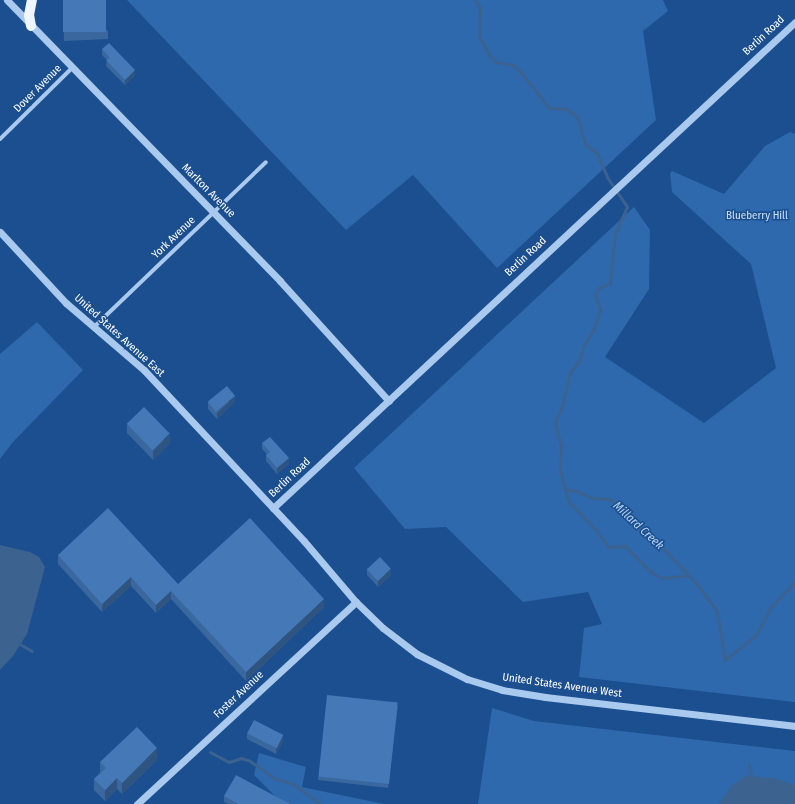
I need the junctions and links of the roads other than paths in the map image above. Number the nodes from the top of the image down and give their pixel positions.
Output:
1 (7, 0) edge
2 (32, 0) edge
3 (795, 22) edge
4 (31, 26) junction
5 (71, 68) junction
6 (0, 139) edge
7 (266, 162) dead end
8 (214, 212) junction
9 (0, 232) edge
10 (94, 327) junction
11 (389, 401) junction
12 (273, 508) junction
13 (356, 602) junction
14 (795, 726) edge
15 (137, 804) edge

1 - 4 street, Marlton Avenue
2 - 4 main road
3 - 11 street, Berlin Road
4 - 5 street, Marlton Avenue
5 - 6 street, Dover Avenue
5 - 8 street, Marlton Avenue
7 - 8 street, York Avenue
8 - 10 street, York Avenue
8 - 11 street, Marlton Avenue
9 - 10 street, United States Avenue East
10 - 12 street, United States Avenue East
11 - 12 street, Berlin Road
12 - 13 street, United States Avenue West
13 - 14 street, United States Avenue West
13 - 15 street, Foster Avenue

